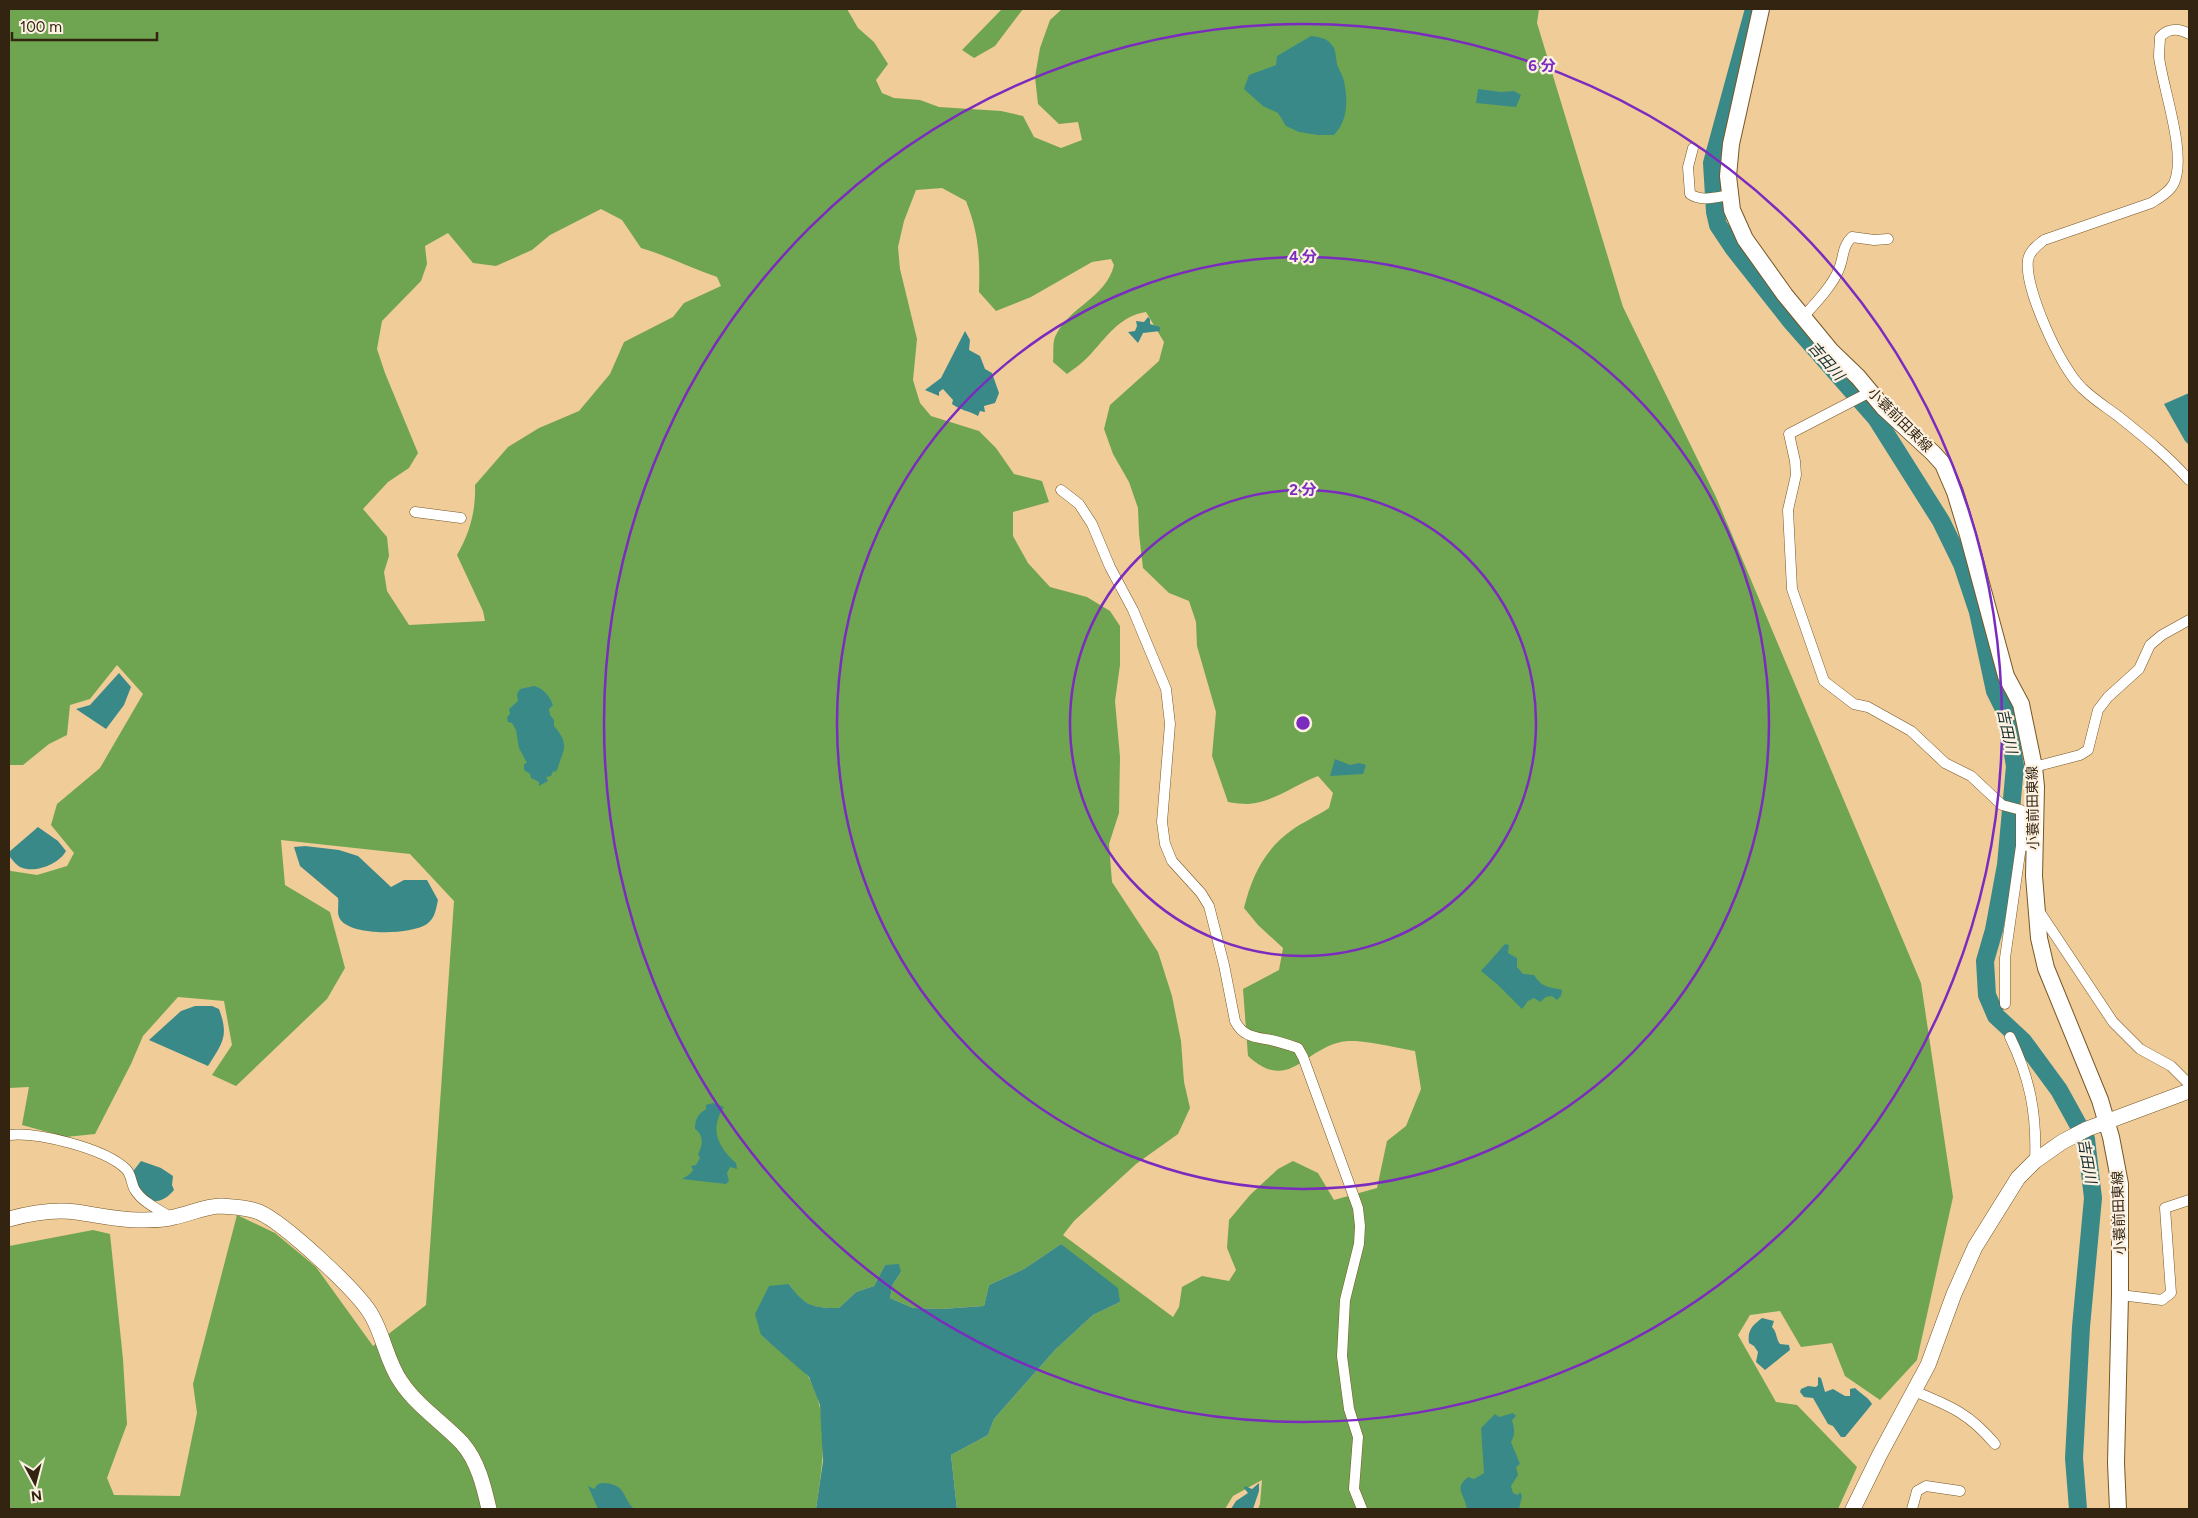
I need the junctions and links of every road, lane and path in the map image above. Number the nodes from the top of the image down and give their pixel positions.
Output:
1 (1761, 9) edge
2 (2189, 34) edge
3 (1693, 148) dead end
4 (1726, 195) junction
5 (1888, 239) dead end
6 (1803, 317) junction
7 (1868, 393) junction
8 (2189, 480) edge
9 (1061, 490) dead end
10 (415, 512) dead end
11 (462, 518) dead end
12 (2189, 620) edge
13 (2034, 767) junction
14 (2028, 846) junction
15 (2035, 906) junction
16 (2005, 1004) dead end
17 (2010, 1036) dead end
18 (2189, 1084) edge
19 (2189, 1091) edge
20 (2106, 1120) junction
21 (9, 1135) edge
22 (2035, 1161) junction
23 (2189, 1200) edge
24 (172, 1218) junction
25 (9, 1219) edge
26 (2120, 1295) junction
27 (1914, 1391) junction
28 (1995, 1444) dead end
29 (1960, 1491) dead end
30 (488, 1509) edge
31 (1362, 1509) edge
32 (1853, 1509) edge
33 (1912, 1509) edge
34 (2118, 1509) edge

1 - 4 main road, 小蓑前田東線
2 - 8 street
3 - 4 street
4 - 6 main road, 小蓑前田東線
5 - 6 street
6 - 7 main road, 小蓑前田東線
7 - 13 main road, 小蓑前田東線
7 - 14 street
9 - 31 street
10 - 11 street
12 - 13 street
13 - 14 main road, 小蓑前田東線
14 - 15 main road, 小蓑前田東線
14 - 16 street
15 - 18 street
15 - 20 main road, 小蓑前田東線
17 - 22 street
19 - 20 street
20 - 22 street
20 - 26 main road, 小蓑前田東線
21 - 24 street
22 - 27 street
23 - 26 street
24 - 25 street
24 - 30 street
26 - 34 main road, 小蓑前田東線
27 - 28 street
27 - 32 street
29 - 33 street

